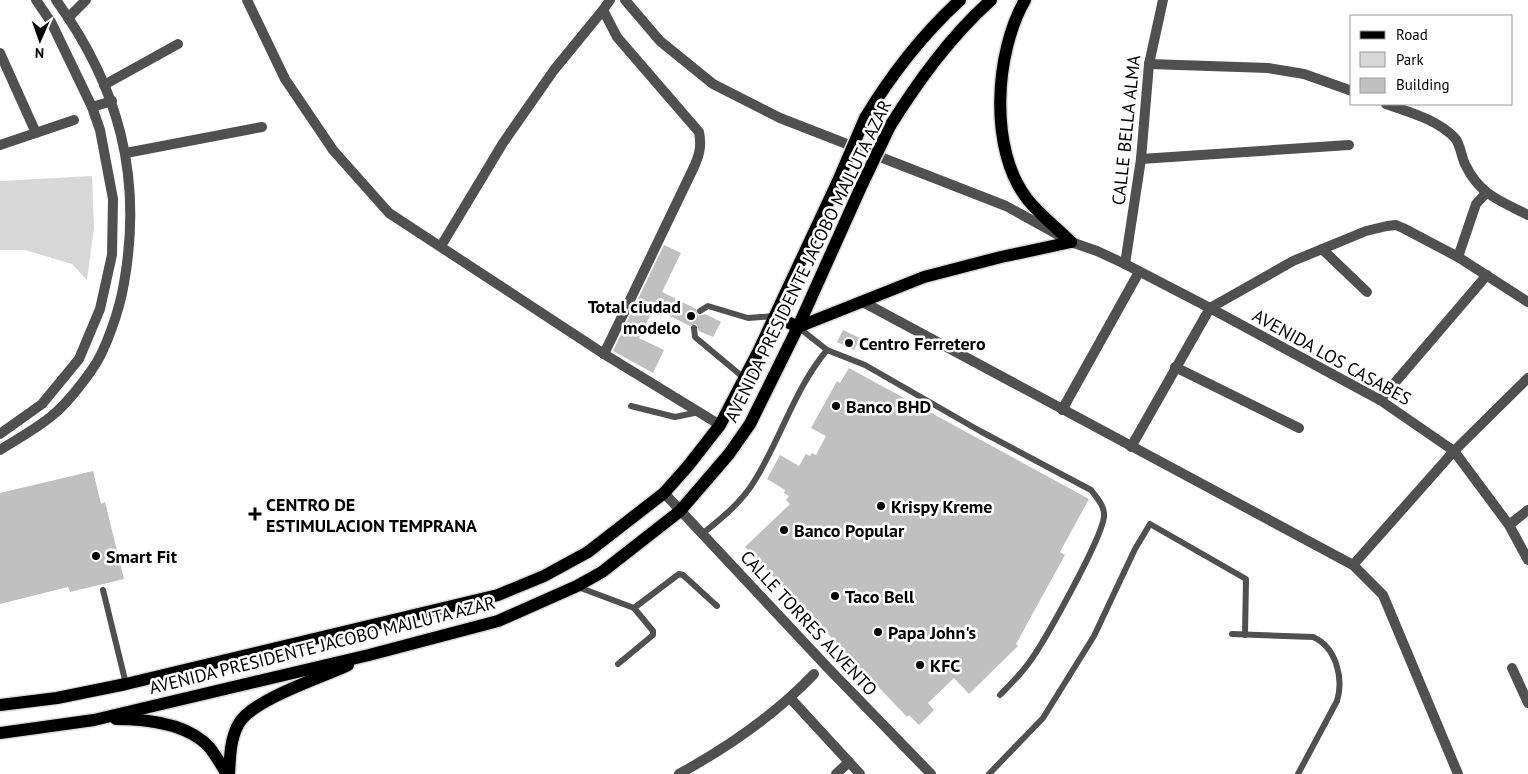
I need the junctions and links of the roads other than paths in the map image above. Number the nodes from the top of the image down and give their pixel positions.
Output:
1 (36, 0) edge
2 (56, 0) edge
3 (86, 0) edge
4 (247, 0) edge
5 (610, 0) edge
6 (625, 0) edge
7 (960, 0) edge
8 (991, 0) edge
9 (1025, 0) edge
10 (1163, 0) edge
11 (603, 10) junction
12 (68, 18) junction
13 (178, 44) dead end
14 (0, 53) edge
15 (1149, 64) junction
16 (104, 85) junction
17 (1350, 90) edge
18 (112, 101) junction
19 (1389, 105) edge
20 (92, 108) junction
21 (74, 120) dead end
22 (262, 127) dead end
23 (36, 133) junction
24 (0, 145) edge
25 (1349, 145) dead end
26 (126, 153) junction
27 (1141, 159) junction
28 (1486, 193) junction
29 (1528, 215) edge
30 (1071, 242) junction
31 (441, 246) junction
32 (1322, 249) junction
33 (1458, 257) junction
34 (1125, 264) junction
35 (1139, 272) junction
36 (1487, 275) junction
37 (1367, 292) dead end
38 (861, 301) junction
39 (1528, 302) edge
40 (1210, 308) junction
41 (700, 311) dead end
42 (775, 316) junction
43 (798, 327) junction
44 (694, 328) dead end
45 (827, 350) junction
46 (604, 354) junction
47 (1175, 367) junction
48 (744, 378) junction
49 (1528, 378) edge
50 (1380, 400) junction
51 (631, 406) dead end
52 (1062, 410) junction
53 (699, 412) junction
54 (720, 425) junction
55 (1299, 428) dead end
56 (0, 434) edge
57 (1131, 447) junction
58 (0, 450) edge
59 (1454, 451) junction
60 (664, 493) junction
61 (1528, 510) edge
62 (680, 511) junction
63 (1509, 525) junction
64 (702, 534) junction
65 (1528, 560) edge
66 (1353, 564) junction
67 (577, 586) junction
68 (103, 590) dead end
69 (717, 606) dead end
70 (634, 608) junction
71 (1232, 634) dead end
72 (1245, 635) junction
73 (369, 655) junction
74 (618, 664) dead end
75 (1512, 668) dead end
76 (814, 674) dead end
77 (126, 684) junction
78 (1000, 695) dead end
79 (791, 699) junction
80 (1528, 703) edge
81 (1, 705) edge
82 (94, 720) junction
83 (0, 733) edge
84 (849, 762) junction
85 (228, 774) edge
86 (679, 774) edge
87 (836, 774) edge
88 (860, 774) edge
89 (931, 774) edge
90 (989, 774) edge
91 (1298, 774) edge
92 (1458, 774) edge

1 - 20 street
2 - 12 street
3 - 12 street
4 - 31 street
5 - 11 street
6 - 30 street, AVENIDA LOS CASABES
7 - 42 main road, AVENIDA PRESIDENTE JACOBO MAJLUTA AZAR, bridge
8 - 43 main road, AVENIDA PRESIDENTE JACOBO MAJLUTA AZAR, bridge
9 - 30 main road
10 - 15 street, CALLE BELLA ALMA
11 - 31 street
11 - 46 street
12 - 16 street
13 - 16 street
14 - 23 street
15 - 17 street
15 - 27 street, CALLE BELLA ALMA
16 - 18 street
18 - 20 street
18 - 26 street
19 - 28 street
20 - 56 street
21 - 23 street
22 - 26 street
23 - 24 street
25 - 27 street
26 - 58 street
27 - 34 street, CALLE BELLA ALMA
28 - 29 street
28 - 33 street
30 - 34 street, AVENIDA LOS CASABES
30 - 38 main road
31 - 46 street
32 - 33 street
32 - 37 street
32 - 40 street
33 - 36 street
34 - 35 street, AVENIDA LOS CASABES
35 - 40 street, AVENIDA LOS CASABES
35 - 52 street
36 - 39 street
36 - 50 street
38 - 43 main road
38 - 52 street
40 - 47 street
40 - 50 street, AVENIDA LOS CASABES
41 - 42 lane
42 - 43 main road
42 - 48 main road, AVENIDA PRESIDENTE JACOBO MAJLUTA AZAR
43 - 45 lane
43 - 62 main road, AVENIDA PRESIDENTE JACOBO MAJLUTA AZAR
44 - 48 lane
45 - 64 lane
45 - 78 lane
46 - 53 street
47 - 55 street
47 - 57 street
48 - 54 main road, AVENIDA PRESIDENTE JACOBO MAJLUTA AZAR
49 - 59 street
50 - 59 street, AVENIDA LOS CASABES
51 - 53 lane
52 - 57 street
53 - 54 street
54 - 60 main road, AVENIDA PRESIDENTE JACOBO MAJLUTA AZAR
57 - 66 street
59 - 63 street, AVENIDA LOS CASABES
59 - 66 street
60 - 62 street, CALLE TORRES ALVENTO
60 - 77 main road, AVENIDA PRESIDENTE JACOBO MAJLUTA AZAR
61 - 63 street
62 - 64 street, CALLE TORRES ALVENTO
62 - 67 main road, AVENIDA PRESIDENTE JACOBO MAJLUTA AZAR
63 - 65 street, AVENIDA LOS CASABES
64 - 89 street, CALLE TORRES ALVENTO
66 - 92 street
67 - 70 lane
67 - 73 main road, AVENIDA PRESIDENTE JACOBO MAJLUTA AZAR
68 - 77 lane
69 - 70 lane
70 - 74 lane
71 - 72 lane
72 - 90 lane
72 - 91 lane
73 - 82 main road, AVENIDA PRESIDENTE JACOBO MAJLUTA AZAR
73 - 85 main road
75 - 80 street
76 - 79 street
77 - 81 main road, AVENIDA PRESIDENTE JACOBO MAJLUTA AZAR
79 - 84 street
79 - 86 street
82 - 83 main road, AVENIDA PRESIDENTE JACOBO MAJLUTA AZAR
82 - 85 main road
84 - 87 street
84 - 88 street

